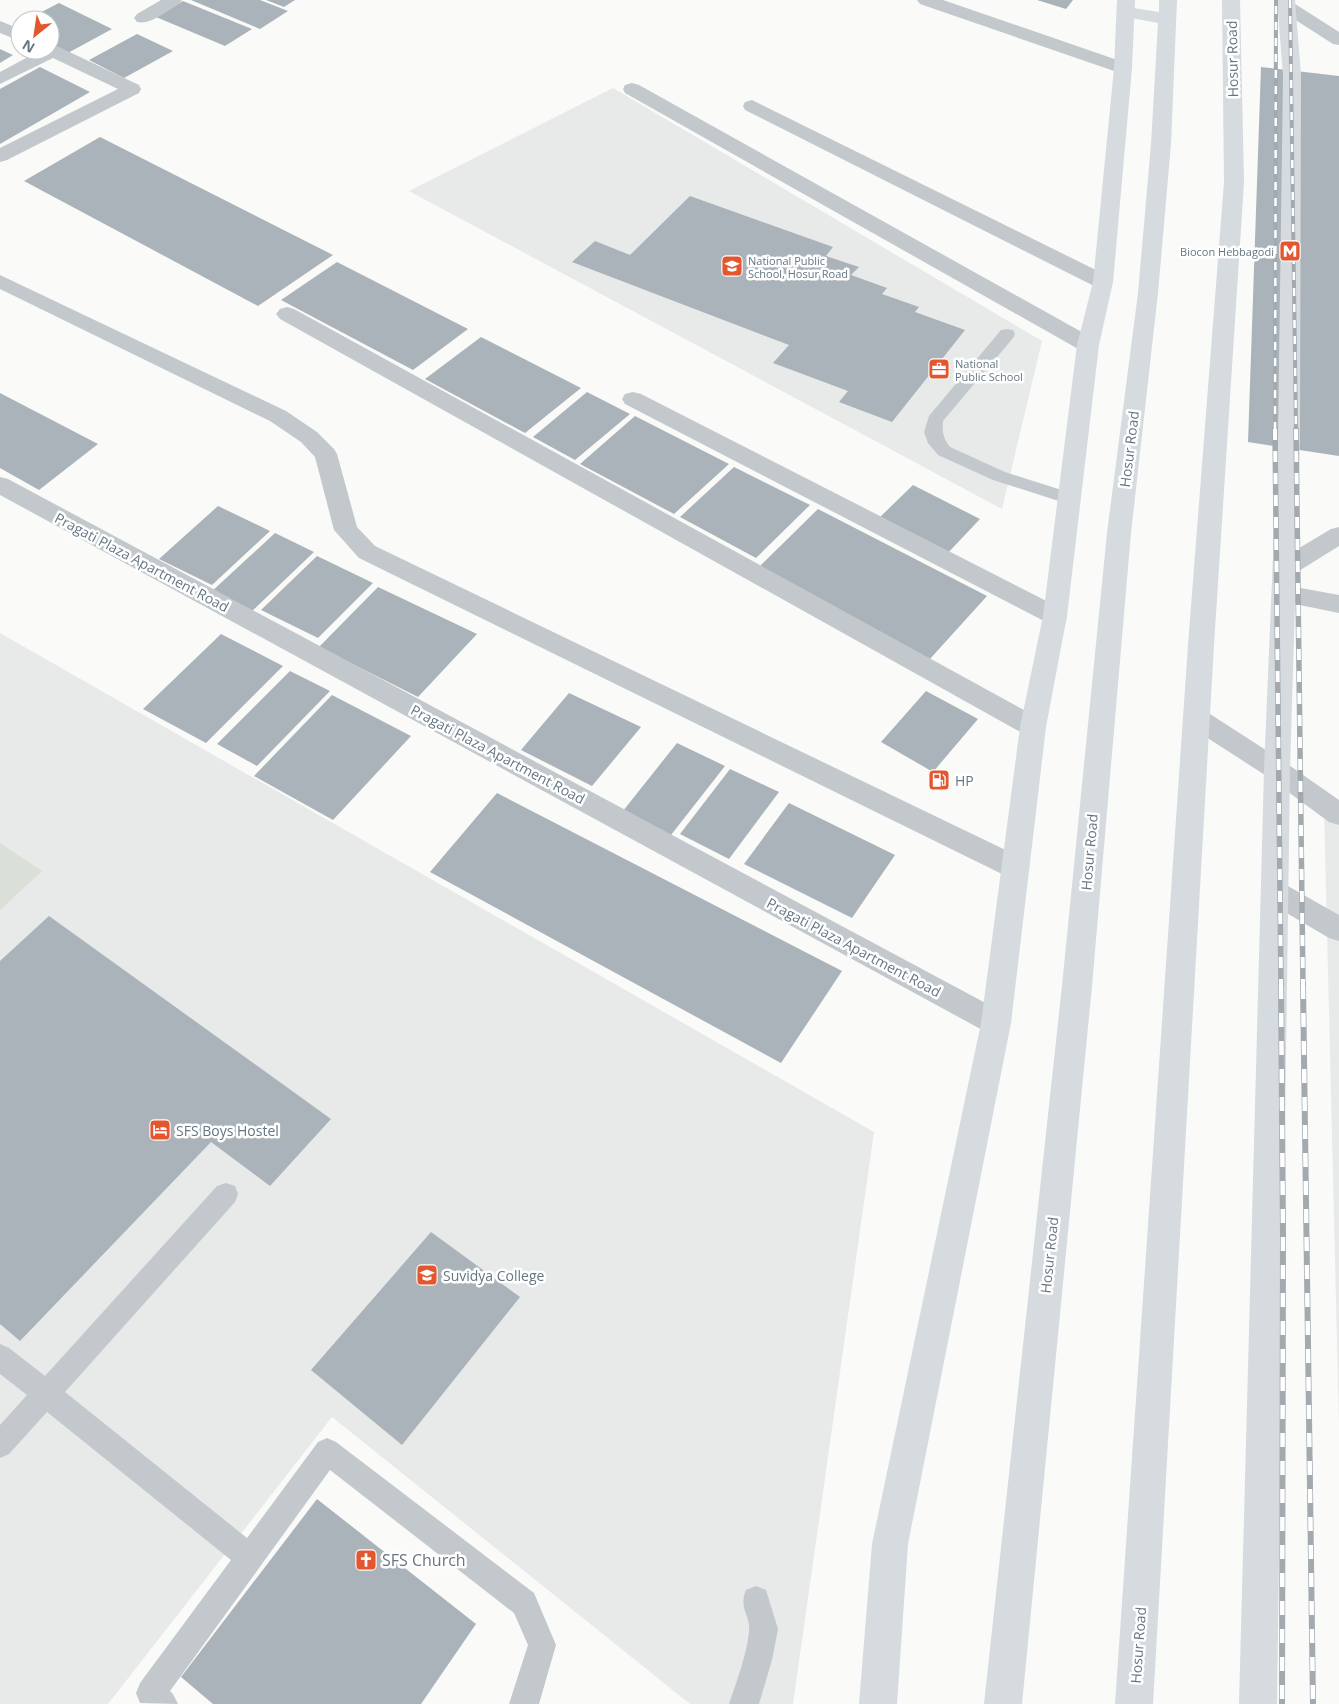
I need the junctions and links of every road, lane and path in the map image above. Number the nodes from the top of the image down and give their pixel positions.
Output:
1 (173, 0) edge
2 (926, 0) edge
3 (1231, 0) edge
4 (1286, 3) edge
5 (1126, 6) edge
6 (1168, 9) edge
7 (143, 18) dead end
8 (1338, 38) edge
9 (60, 54) edge
10 (33, 60) edge
11 (1123, 68) junction
12 (0, 79) edge
13 (632, 89) dead end
14 (752, 106) dead end
15 (0, 156) edge
16 (0, 282) edge
17 (1103, 282) junction
18 (287, 314) dead end
19 (1007, 334) dead end
20 (1088, 345) junction
21 (634, 399) dead end
22 (0, 485) edge
23 (1068, 498) junction
24 (1339, 535) edge
25 (1284, 581) junction
26 (1339, 604) edge
27 (1056, 616) junction
28 (1198, 719) junction
29 (1034, 726) junction
30 (1277, 770) junction
31 (1339, 814) edge
32 (1014, 867) junction
33 (1276, 893) junction
34 (1339, 929) edge
35 (996, 1024) junction
36 (226, 1194) dead end
37 (0, 1357) edge
38 (46, 1394) junction
39 (0, 1445) edge
40 (250, 1558) junction
41 (756, 1600) dead end
42 (163, 1704) edge
43 (524, 1704) edge
44 (744, 1704) edge
45 (878, 1704) edge
46 (1002, 1704) edge
47 (1134, 1704) edge
48 (1258, 1704) edge

1 - 7 street
2 - 11 street
3 - 28 main road, Hosur Road
4 - 8 street
4 - 25 main road
5 - 6 main road
5 - 11 main road
6 - 46 main road, Hosur Road
9 - 15 street
10 - 12 street
11 - 17 main road
13 - 20 street
14 - 17 street
16 - 32 street
17 - 20 main road
18 - 29 street
19 - 23 lane
20 - 23 main road
21 - 27 street
22 - 35 street, Pragati Plaza Apartment Road
23 - 27 main road
24 - 25 street
25 - 26 street
25 - 30 main road
27 - 29 main road
28 - 30 street
28 - 47 main road, Hosur Road
29 - 32 main road
30 - 31 street
30 - 33 main road
32 - 35 main road
33 - 34 street
33 - 48 main road
35 - 45 main road
36 - 38 lane
37 - 38 lane
38 - 39 lane
38 - 40 lane
40 - 42 lane
40 - 43 lane
41 - 44 lane

